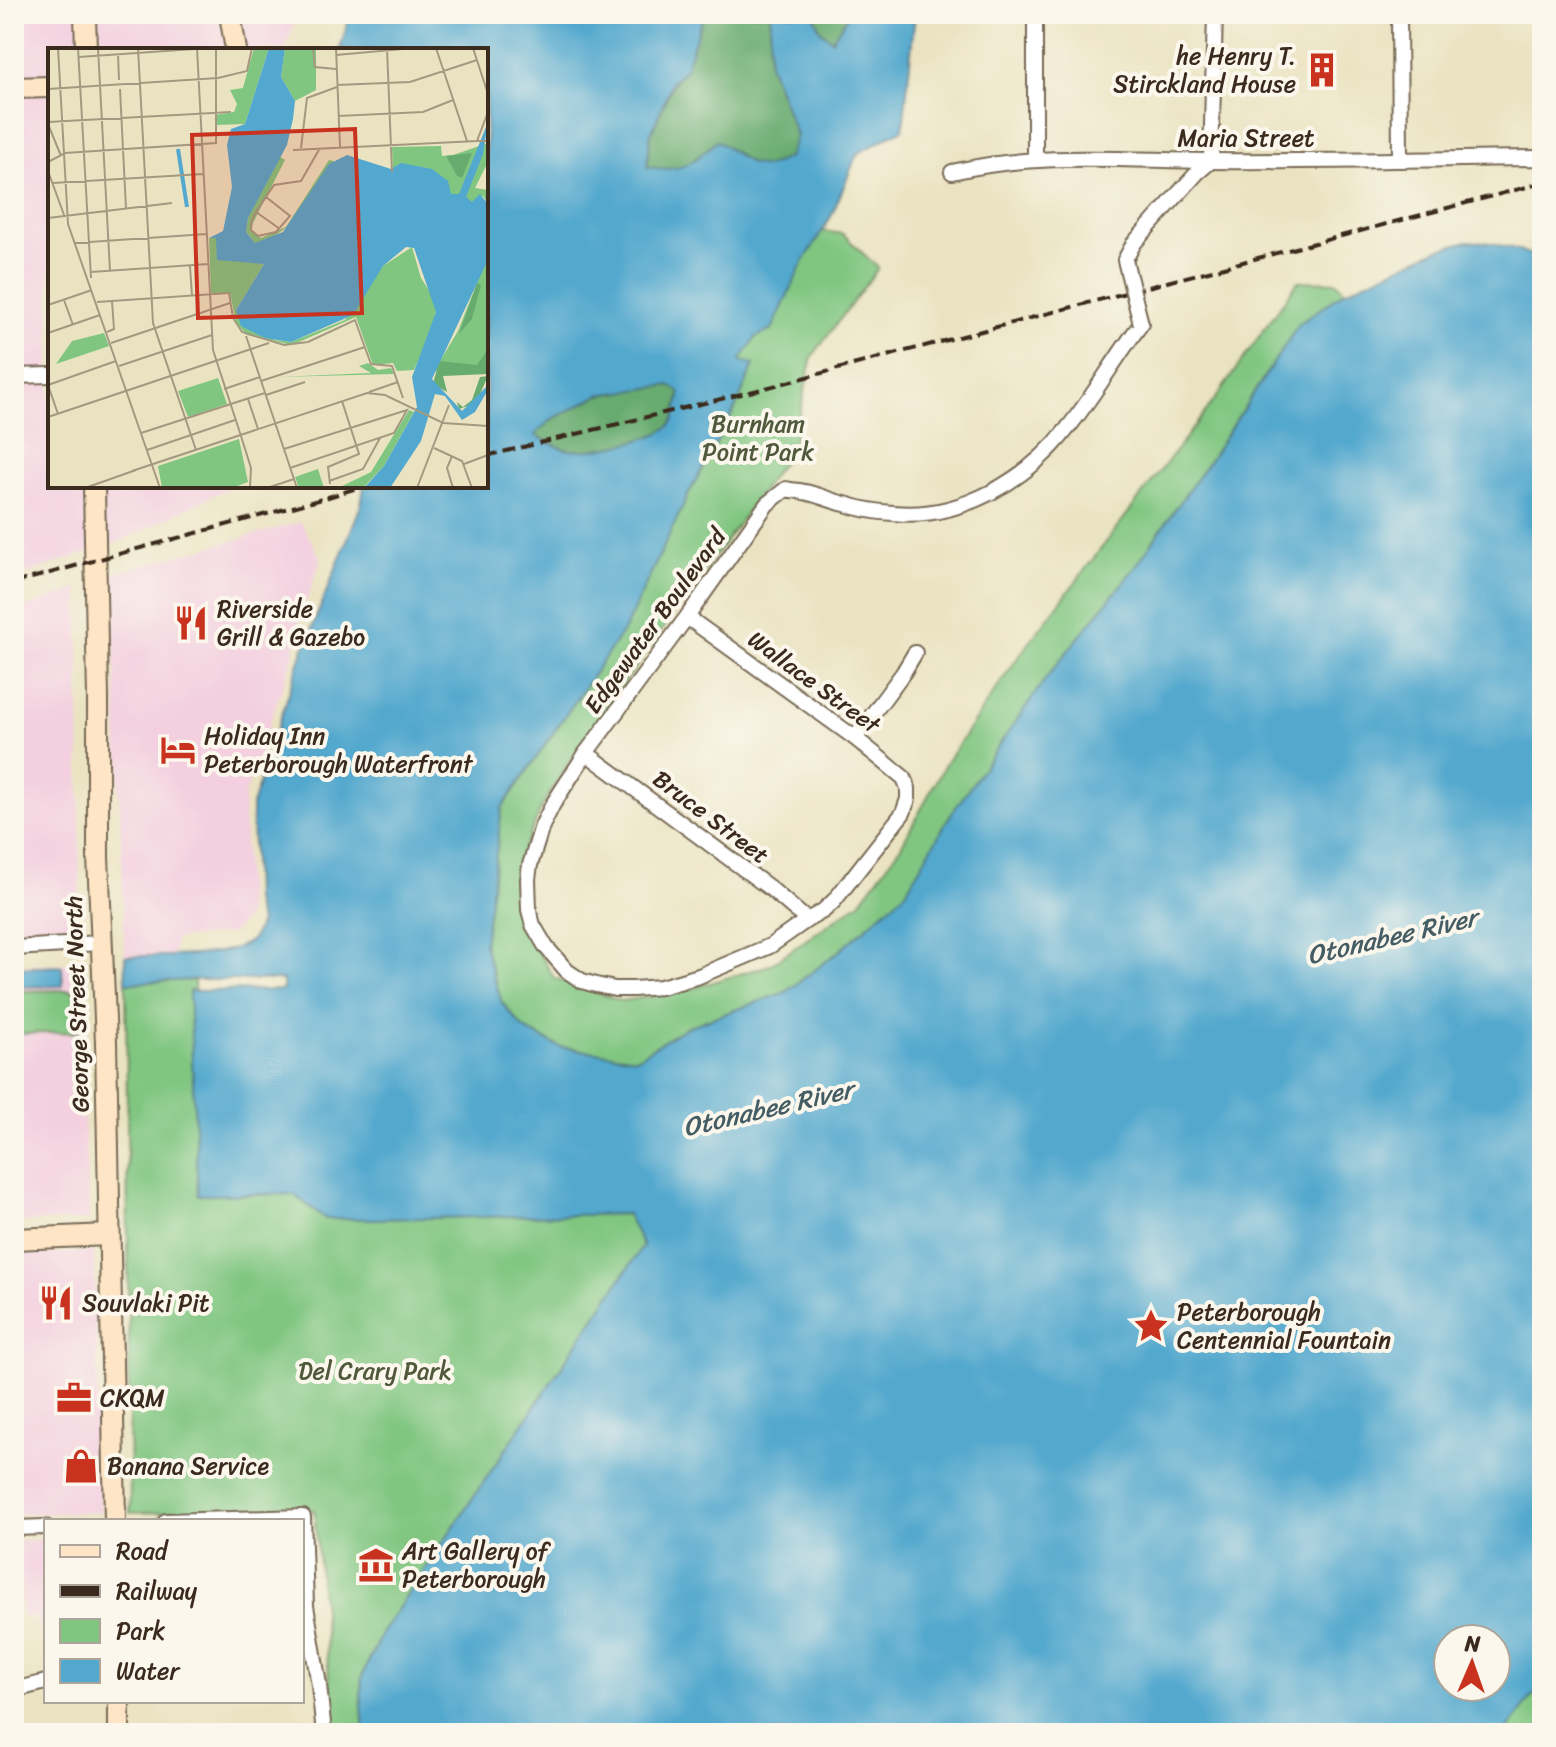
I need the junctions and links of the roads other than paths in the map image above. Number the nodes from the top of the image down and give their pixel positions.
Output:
1 (85, 14) edge
2 (230, 14) edge
3 (1035, 14) edge
4 (1215, 14) edge
5 (1399, 14) edge
6 (86, 48) edge
7 (236, 48) edge
8 (48, 87) edge
9 (14, 88) edge
10 (1542, 158) edge
11 (1035, 159) junction
12 (1400, 160) junction
13 (1211, 161) junction
14 (952, 172) dead end
15 (48, 375) edge
16 (14, 376) edge
17 (94, 488) edge
18 (687, 617) junction
19 (915, 653) dead end
20 (855, 738) junction
21 (586, 753) junction
22 (908, 788) joint
23 (807, 920) junction
24 (100, 943) junction
25 (14, 948) edge
26 (109, 1235) junction
27 (14, 1239) edge
28 (115, 1519) edge
29 (234, 1519) edge
30 (303, 1519) edge
31 (44, 1527) edge
32 (14, 1528) edge
33 (304, 1607) edge
34 (44, 1682) edge
35 (14, 1690) edge
36 (119, 1703) edge
37 (119, 1733) edge
38 (324, 1733) edge

1 - 6 main road
2 - 7 main road
3 - 11 street
4 - 13 street
5 - 12 street
8 - 9 main road
10 - 12 street, Maria Street
11 - 13 street, Maria Street
11 - 14 street, Maria Street
12 - 13 street, Maria Street
13 - 18 street, Edgewater Boulevard, bridge
15 - 16 street
17 - 24 main road, George Street North
18 - 20 street, Wallace Street
18 - 21 street, Edgewater Boulevard
19 - 20 street
20 - 22 street, Wallace Street
21 - 23 street, Bruce Street
21 - 23 street, Edgewater Boulevard
22 - 23 street, Edgewater Boulevard
24 - 25 street
24 - 26 main road, George Street North
26 - 27 main road
26 - 28 main road, George Street North
29 - 30 street
31 - 32 street
33 - 38 street
34 - 35 street
36 - 37 main road

